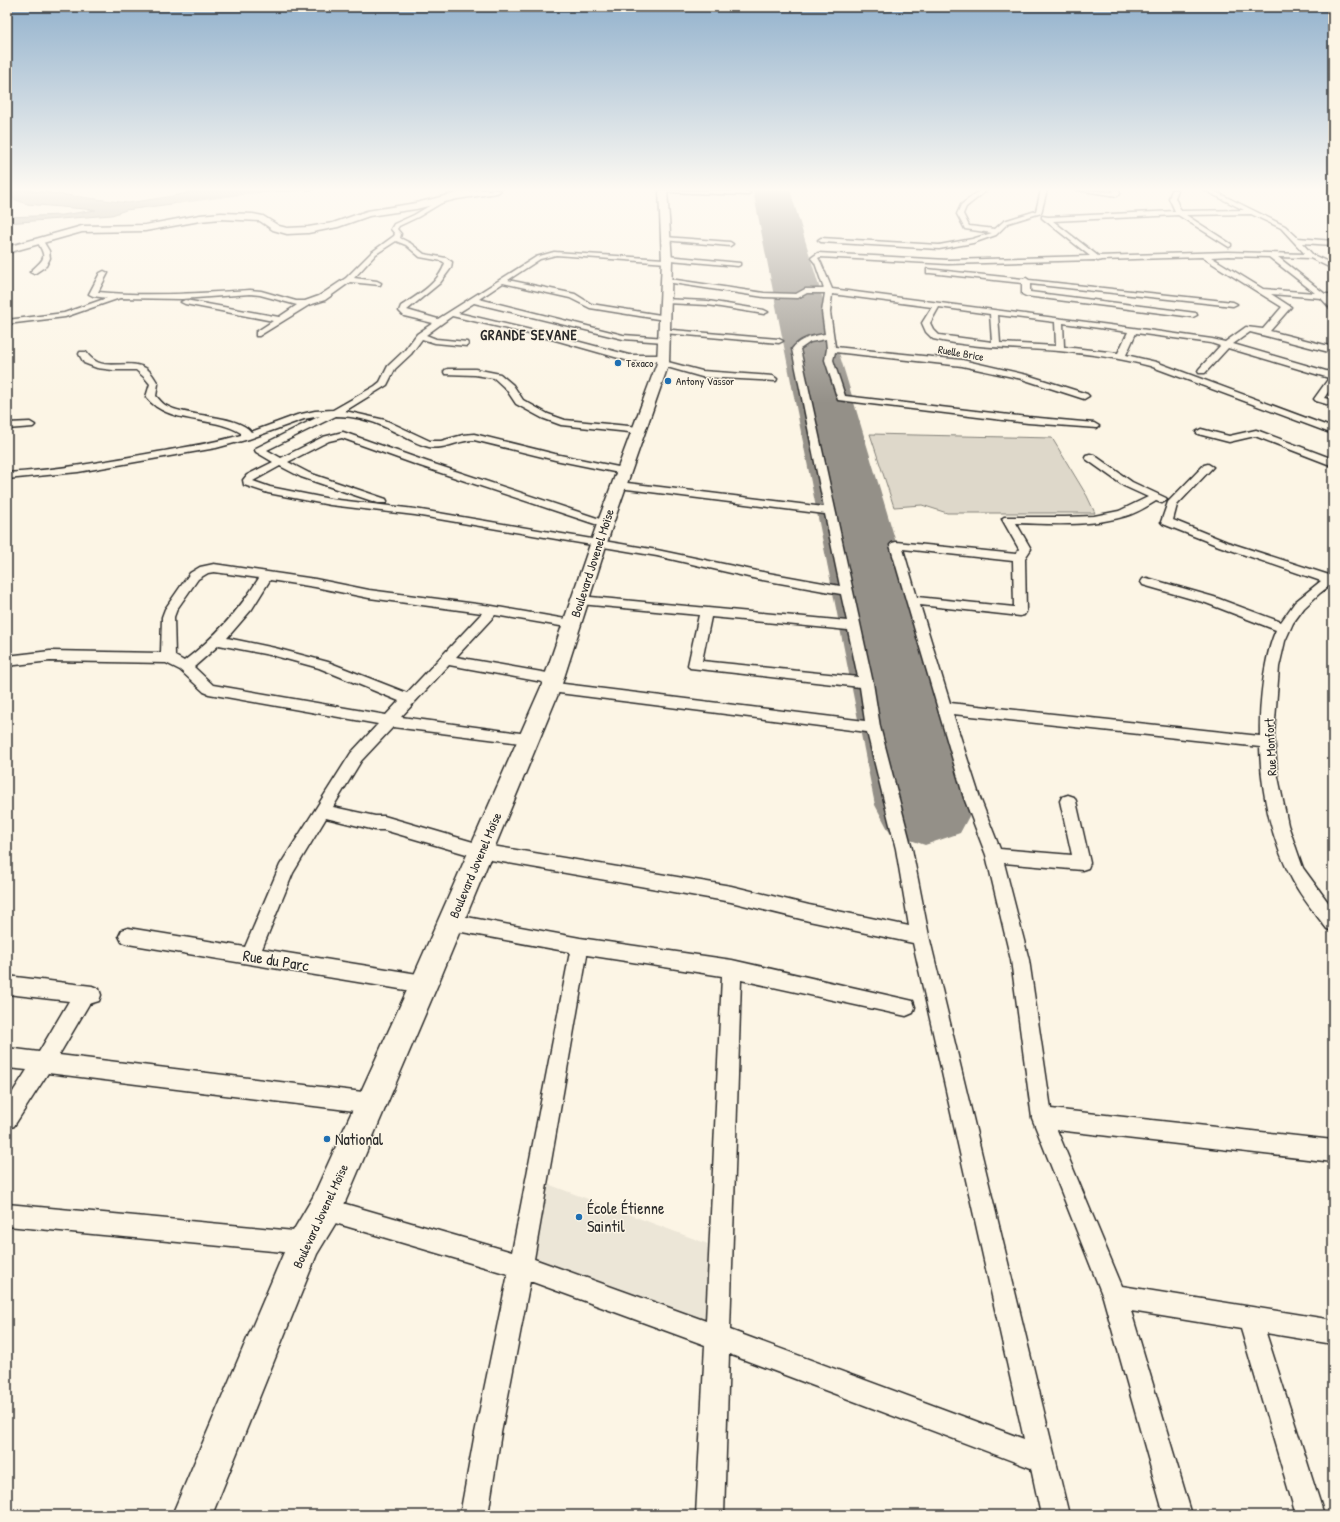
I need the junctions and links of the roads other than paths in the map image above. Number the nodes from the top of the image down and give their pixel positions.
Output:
1 (46, 261) edge
2 (367, 261) edge
3 (448, 261) edge
4 (533, 261) edge
5 (566, 261) edge
6 (664, 261) edge
7 (712, 261) edge
8 (817, 261) edge
9 (878, 261) edge
10 (939, 261) edge
11 (997, 261) edge
12 (1214, 261) edge
13 (1279, 261) edge
14 (1322, 261) edge
15 (738, 264) dead end
16 (1333, 267) edge
17 (900, 268) dead end
18 (924, 270) dead end
19 (34, 272) dead end
20 (104, 273) dead end
21 (349, 280) junction
22 (1026, 280) junction
23 (502, 281) junction
24 (377, 283) dead end
25 (829, 291) junction
26 (1261, 291) junction
27 (119, 296) junction
28 (1324, 296) junction
29 (171, 297) junction
30 (1333, 297) edge
31 (472, 300) junction
32 (306, 303) junction
33 (1233, 304) dead end
34 (665, 305) junction
35 (937, 305) junction
36 (1333, 306) edge
37 (764, 312) dead end
38 (994, 312) junction
39 (452, 314) junction
40 (1193, 315) dead end
41 (280, 320) junction
42 (1059, 320) junction
43 (7, 322) edge
44 (440, 322) junction
45 (1133, 330) junction
46 (1265, 332) junction
47 (259, 334) dead end
48 (420, 336) junction
49 (830, 336) junction
50 (779, 341) dead end
51 (464, 344) dead end
52 (996, 345) junction
53 (1225, 346) junction
54 (831, 349) junction
55 (1060, 349) junction
56 (1333, 350) edge
57 (84, 354) dead end
58 (1121, 356) junction
59 (1202, 371) dead end
60 (448, 372) dead end
61 (1333, 377) edge
62 (774, 379) dead end
63 (1084, 396) dead end
64 (1333, 403) edge
65 (334, 413) junction
66 (30, 425) dead end
67 (7, 426) edge
68 (1094, 426) dead end
69 (639, 430) junction
70 (1333, 431) edge
71 (1201, 432) dead end
72 (246, 437) junction
73 (262, 448) junction
74 (1090, 458) dead end
75 (280, 462) junction
76 (1333, 463) edge
77 (1208, 467) dead end
78 (7, 476) edge
79 (621, 478) junction
80 (1156, 497) junction
81 (1172, 504) junction
82 (829, 511) junction
83 (415, 512) junction
84 (602, 534) junction
85 (1019, 558) junction
86 (266, 576) junction
87 (1332, 579) edge
88 (1147, 582) dead end
89 (846, 591) junction
90 (580, 600) junction
91 (912, 600) junction
92 (492, 610) junction
93 (706, 612) junction
94 (572, 624) junction
95 (853, 626) junction
96 (1284, 628) junction
97 (215, 640) junction
98 (168, 658) junction
99 (446, 660) junction
100 (7, 661) edge
101 (185, 667) junction
102 (552, 683) junction
103 (866, 683) junction
104 (410, 700) junction
105 (944, 708) junction
106 (390, 720) junction
107 (873, 727) junction
108 (528, 739) junction
109 (1267, 742) junction
110 (1068, 801) dead end
111 (322, 811) junction
112 (480, 851) junction
113 (994, 854) junction
114 (451, 922) junction
115 (1333, 923) edge
116 (128, 936) dead end
117 (920, 936) junction
118 (580, 946) junction
119 (250, 956) junction
120 (732, 969) junction
121 (424, 984) junction
122 (7, 985) edge
123 (906, 1007) dead end
124 (7, 1058) edge
125 (44, 1062) junction
126 (371, 1103) junction
127 (1042, 1118) junction
128 (7, 1119) edge
129 (1333, 1151) edge
130 (325, 1208) junction
131 (7, 1215) edge
132 (305, 1243) junction
133 (521, 1266) junction
134 (1115, 1297) junction
135 (1250, 1320) junction
136 (1333, 1332) edge
137 (717, 1337) junction
138 (1042, 1459) junction
139 (192, 1515) edge
140 (474, 1515) edge
141 (710, 1515) edge
142 (1055, 1515) edge
143 (1178, 1515) edge
144 (1310, 1515) edge

1 - 19 street
2 - 21 street
3 - 44 street
4 - 23 street
5 - 34 street
6 - 34 main road, Boulevard Jovenel Moïse
7 - 34 street
8 - 25 street
9 - 17 street
10 - 11 street
12 - 26 street
13 - 28 street
14 - 16 street
15 - 34 street
18 - 22 street
20 - 27 street
21 - 24 street
21 - 32 street
22 - 33 street
22 - 40 street
23 - 31 street
23 - 34 street
25 - 34 street
25 - 35 street
25 - 49 street
26 - 28 street
26 - 46 street
27 - 29 street
27 - 43 street
28 - 30 street
28 - 36 street
29 - 32 street
29 - 41 street
31 - 34 street
31 - 39 street
32 - 41 street
34 - 37 street
34 - 39 street
34 - 50 street
34 - 62 street
34 - 69 main road, Boulevard Jovenel Moïse
35 - 38 street
35 - 52 street
38 - 42 street
38 - 52 street
39 - 44 street
41 - 47 street
42 - 45 street
42 - 55 street
44 - 48 street
45 - 53 street
45 - 58 street
46 - 53 street
46 - 56 street
48 - 51 street
48 - 65 street
49 - 54 street
49 - 82 street
52 - 55 street
53 - 59 street
53 - 61 street
54 - 63 street, Ruelle Brice
54 - 68 street
55 - 58 street
57 - 72 street
58 - 70 street
60 - 69 street
61 - 64 street
65 - 72 street
65 - 73 street
65 - 79 street
66 - 67 street
69 - 79 main road, Boulevard Jovenel Moïse
71 - 76 street
72 - 73 street
72 - 78 street
73 - 75 street
74 - 80 street
75 - 83 street
75 - 83 street
75 - 84 street
77 - 81 street
79 - 82 street
79 - 84 main road, Boulevard Jovenel Moïse
80 - 81 street
80 - 85 street
81 - 87 street
82 - 89 street
83 - 84 street
84 - 89 street
84 - 90 main road, Boulevard Jovenel Moïse
85 - 91 street
85 - 91 street
86 - 92 street
86 - 97 street
86 - 98 street
87 - 96 street, Rue Monfort
88 - 96 street
89 - 95 street
90 - 93 street
90 - 94 main road, Boulevard Jovenel Moïse
91 - 105 street
92 - 94 street
92 - 99 street
93 - 95 street
93 - 103 street
94 - 102 main road, Boulevard Jovenel Moïse
95 - 103 street
96 - 109 street, Rue Monfort
97 - 101 street
97 - 104 street
98 - 100 street
98 - 101 street
99 - 102 street
99 - 104 street
101 - 106 street
102 - 107 street
102 - 108 main road, Boulevard Jovenel Moïse
103 - 107 street
104 - 106 street
105 - 109 street
105 - 113 street
106 - 108 street
106 - 111 street
107 - 117 street
108 - 112 main road, Boulevard Jovenel Moïse
109 - 115 street, Rue Monfort
110 - 113 street
111 - 112 street
111 - 119 street
112 - 114 main road, Boulevard Jovenel Moïse
112 - 117 street
113 - 127 street
114 - 118 street
114 - 121 main road, Boulevard Jovenel Moïse
116 - 119 street, Rue du Parc
117 - 138 street
118 - 120 street
118 - 133 street
119 - 121 street, Rue du Parc
120 - 123 street
120 - 137 street
121 - 126 main road, Boulevard Jovenel Moïse
122 - 125 street
124 - 125 street
125 - 126 street
125 - 128 street
126 - 130 main road, Boulevard Jovenel Moïse
127 - 129 street
127 - 134 street
130 - 132 main road, Boulevard Jovenel Moïse
130 - 133 street
131 - 132 street
132 - 139 main road, Boulevard Jovenel Moïse
133 - 137 street
133 - 140 street
134 - 135 street
134 - 143 street
135 - 136 street
135 - 144 street
137 - 138 street
137 - 141 street
138 - 142 street

